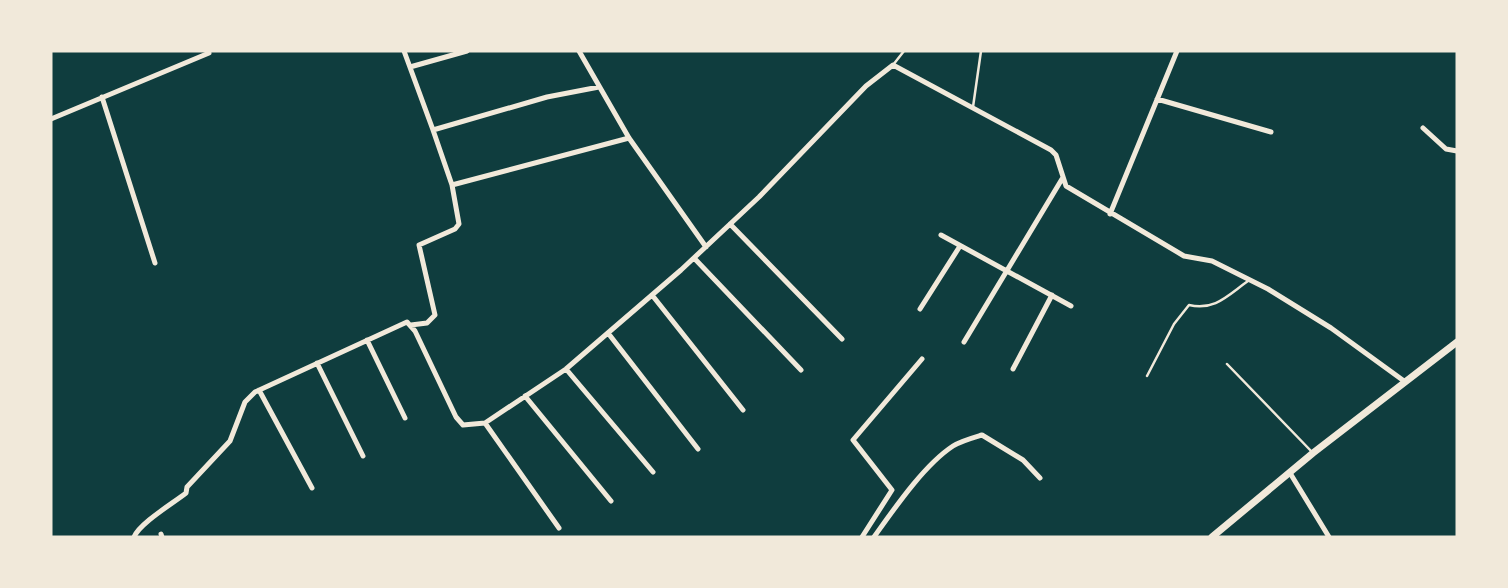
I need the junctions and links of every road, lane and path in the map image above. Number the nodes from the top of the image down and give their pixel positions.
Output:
1 (404, 51) edge
2 (467, 51) edge
3 (579, 51) edge
4 (904, 51) edge
5 (981, 51) edge
6 (1177, 51) edge
7 (209, 53) dead end
8 (893, 65) junction
9 (410, 66) junction
10 (598, 87) junction
11 (102, 97) junction
12 (1157, 99) junction
13 (973, 108) junction
14 (51, 118) edge
15 (1424, 128) dead end
16 (433, 130) junction
17 (1271, 132) dead end
18 (629, 138) junction
19 (1457, 152) edge
20 (1062, 179) junction
21 (452, 185) junction
22 (1110, 214) junction
23 (730, 224) junction
24 (941, 235) dead end
25 (960, 246) junction
26 (706, 247) junction
27 (694, 258) junction
28 (155, 263) dead end
29 (1006, 270) junction
30 (1249, 280) junction
31 (652, 295) junction
32 (1052, 295) junction
33 (1070, 306) dead end
34 (920, 309) dead end
35 (411, 325) junction
36 (608, 333) junction
37 (842, 339) dead end
38 (367, 340) junction
39 (964, 342) dead end
40 (1457, 342) edge
41 (922, 359) dead end
42 (317, 363) junction
43 (1227, 364) dead end
44 (1012, 368) dead end
45 (566, 369) junction
46 (801, 370) dead end
47 (1147, 376) dead end
48 (1404, 381) junction
49 (259, 390) junction
50 (525, 396) junction
51 (743, 410) dead end
52 (405, 418) dead end
53 (486, 423) junction
54 (698, 449) dead end
55 (1313, 453) junction
56 (364, 456) dead end
57 (653, 472) dead end
58 (1290, 473) junction
59 (1040, 478) dead end
60 (312, 488) dead end
61 (611, 502) dead end
62 (559, 528) dead end
63 (134, 537) edge
64 (862, 537) edge
65 (874, 537) edge
66 (1212, 537) edge
67 (1329, 537) edge

1 - 9 street
2 - 9 street
3 - 10 street
4 - 8 lane
5 - 13 lane
6 - 12 street
7 - 11 street
8 - 13 street
8 - 23 street
9 - 16 street
10 - 16 street
10 - 18 street
11 - 14 street
11 - 28 street
12 - 17 street
12 - 22 street
13 - 20 street
15 - 19 street
16 - 21 street
18 - 21 street
18 - 26 street
20 - 22 street
20 - 29 street
21 - 35 street
22 - 30 street
23 - 26 street
23 - 37 street
24 - 25 street
25 - 29 street
25 - 34 street
26 - 27 street
27 - 31 street
27 - 46 street
29 - 32 street
29 - 39 street
30 - 47 lane
30 - 48 street
31 - 36 street
31 - 51 street
32 - 33 street
32 - 44 street
35 - 38 street
35 - 53 street
36 - 45 street
36 - 54 street
38 - 42 street
38 - 52 street
40 - 48 main road
41 - 64 street
42 - 49 street
42 - 56 street
43 - 55 lane
45 - 50 street
45 - 57 street
48 - 55 main road
49 - 60 street
49 - 63 street
50 - 53 street
50 - 61 street
53 - 62 street
55 - 58 main road
58 - 66 main road
58 - 67 street
59 - 65 street

